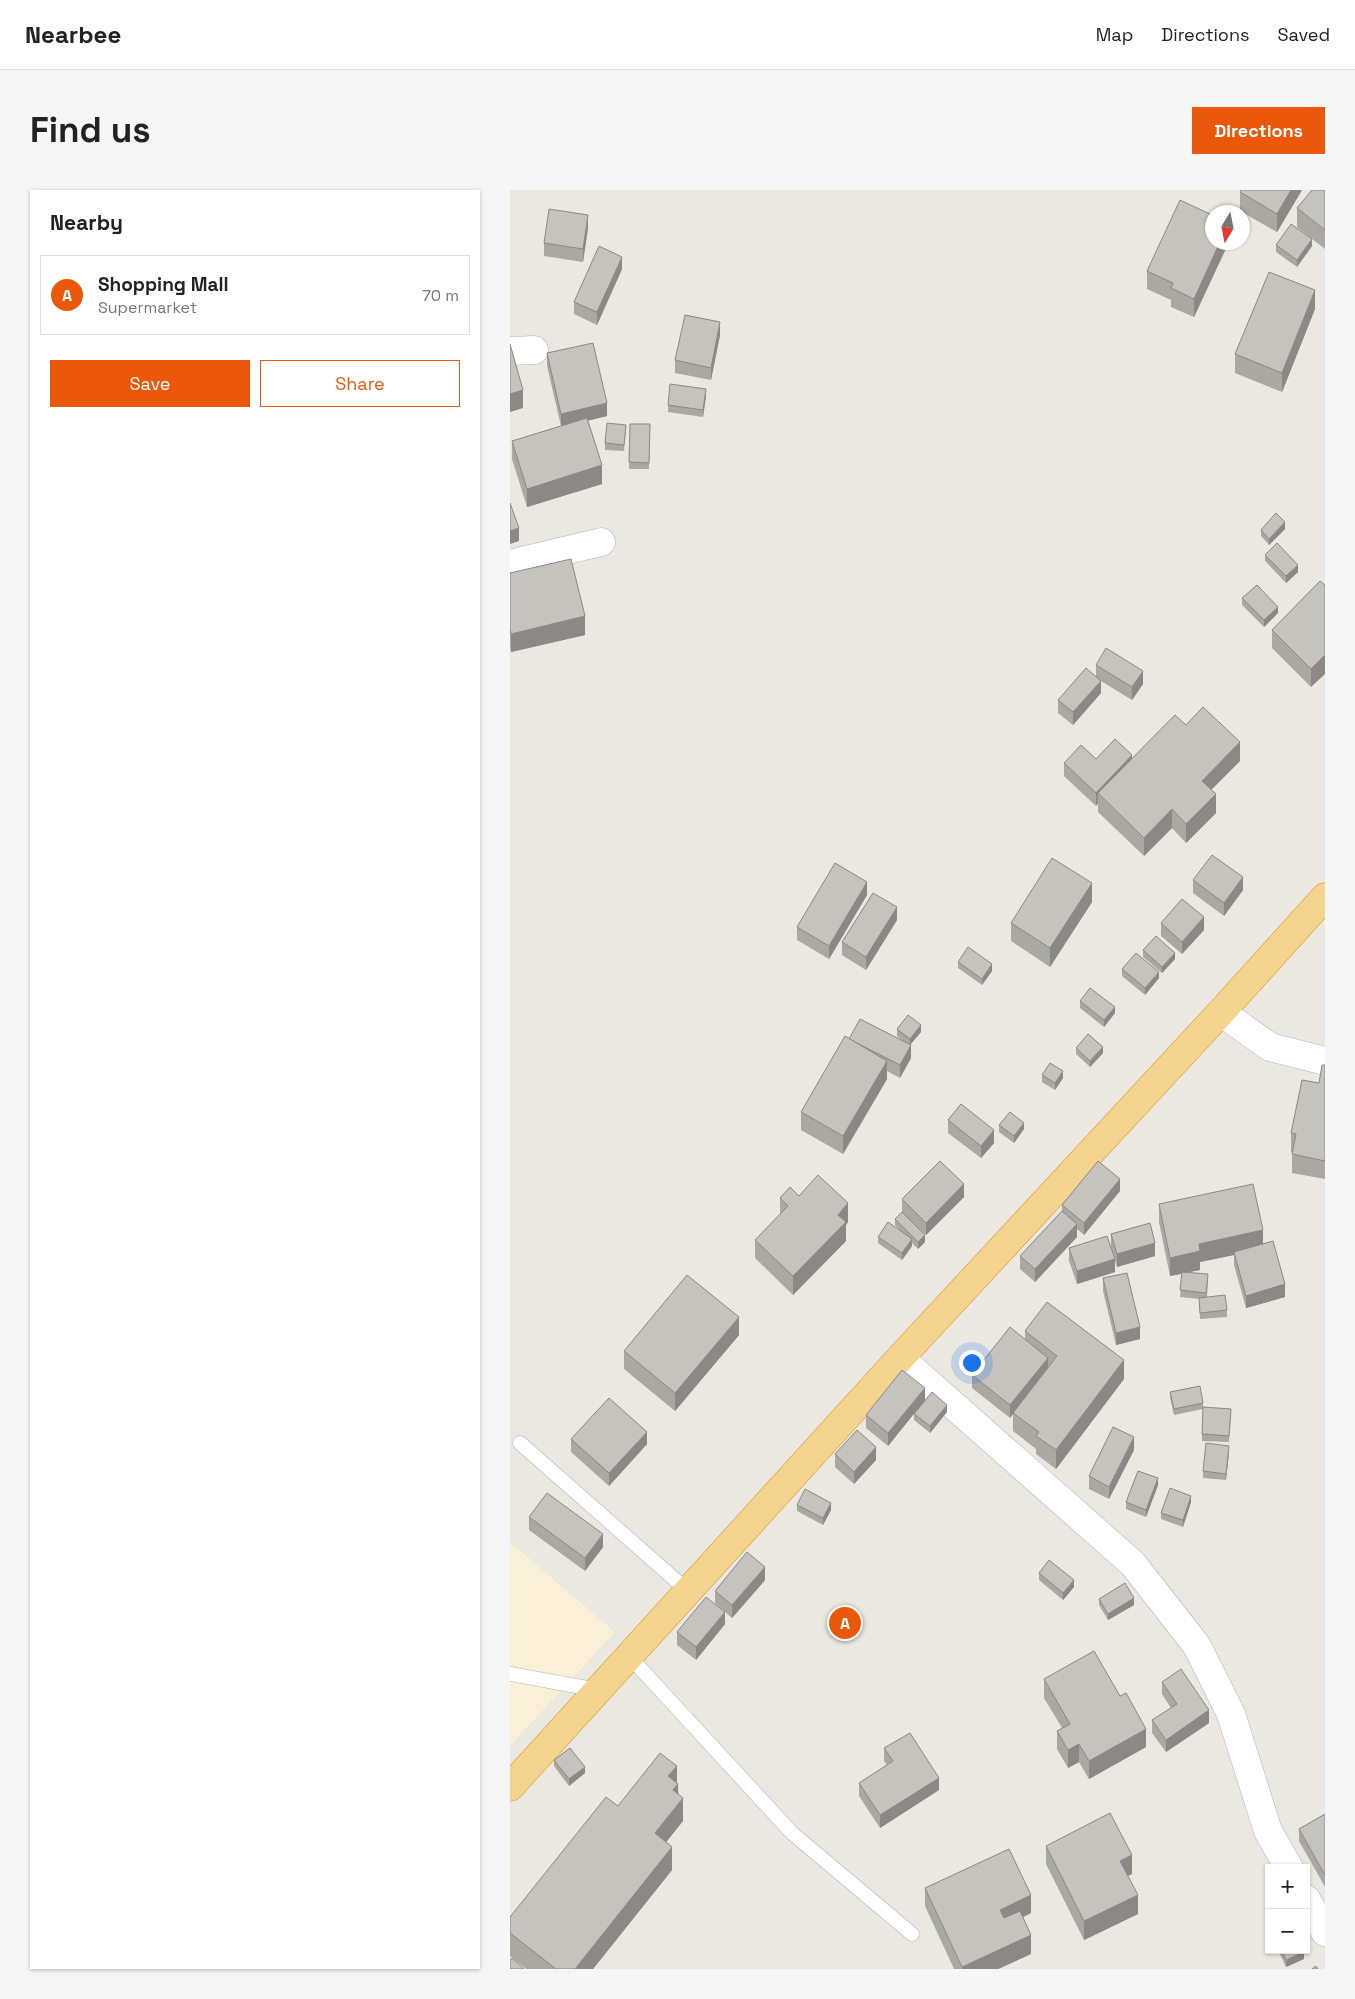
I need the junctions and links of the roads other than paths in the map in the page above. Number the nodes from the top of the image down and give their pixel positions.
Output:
1 (601, 542) dead end
2 (510, 564) edge
3 (1325, 897) edge
4 (1221, 1012) junction
5 (1325, 1061) edge
6 (900, 1358) junction
7 (520, 1443) dead end
8 (688, 1591) junction
9 (629, 1656) junction
10 (510, 1674) edge
11 (598, 1690) junction
12 (510, 1787) edge
13 (1287, 1864) edge
14 (1310, 1906) edge
15 (1325, 1932) edge
16 (912, 1934) dead end

1 - 2 street
3 - 4 highway
4 - 5 street
4 - 6 highway
6 - 8 highway
6 - 13 street
7 - 8 lane
8 - 9 highway
9 - 11 highway
9 - 16 lane
10 - 11 lane
11 - 12 highway
14 - 15 street

